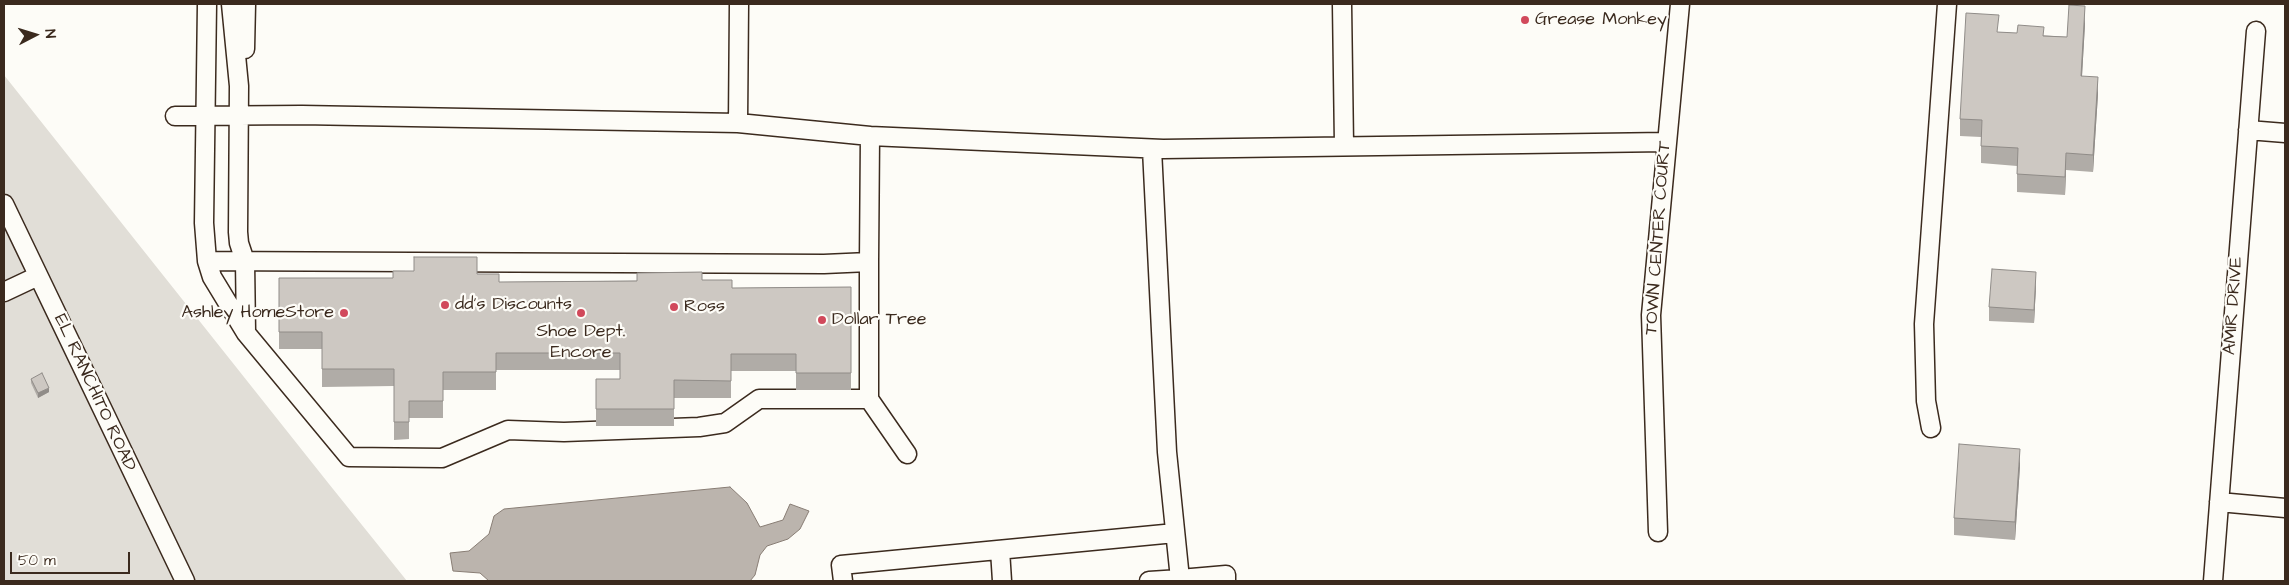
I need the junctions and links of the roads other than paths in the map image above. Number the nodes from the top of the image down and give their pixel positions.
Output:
1 (207, 4) edge
2 (230, 4) edge
3 (246, 4) edge
4 (740, 4) edge
5 (1342, 4) edge
6 (1680, 4) edge
7 (1947, 4) edge
8 (2256, 31) dead end
9 (175, 116) dead end
10 (206, 116) junction
11 (240, 117) junction
12 (738, 123) junction
13 (2248, 130) junction
14 (2285, 133) edge
15 (870, 136) junction
16 (1666, 142) junction
17 (1344, 145) junction
18 (1152, 148) junction
19 (4, 204) edge
20 (207, 261) junction
21 (246, 261) junction
22 (869, 262) junction
23 (38, 276) junction
24 (4, 292) edge
25 (246, 333) junction
26 (869, 399) junction
27 (1931, 428) dead end
28 (907, 454) dead end
29 (2219, 502) junction
30 (2285, 508) edge
31 (1658, 532) dead end
32 (1175, 533) junction
33 (1000, 550) junction
34 (1180, 579) junction
35 (185, 581) edge
36 (842, 581) edge
37 (1002, 581) edge
38 (1150, 581) edge
39 (1226, 581) edge
40 (2213, 581) edge

1 - 10 street
2 - 11 street
3 - 11 street
4 - 12 street
5 - 17 street
6 - 16 street, TOWN CENTER COURT
7 - 27 street
8 - 13 street, AMIR DRIVE
9 - 10 street
10 - 11 street
10 - 20 street
11 - 12 street
11 - 21 street
12 - 15 street
13 - 14 street
13 - 29 street, AMIR DRIVE
15 - 18 street
15 - 22 street
16 - 17 street
16 - 31 street, TOWN CENTER COURT
17 - 18 street
18 - 32 street
19 - 23 street, EL RANCHITO ROAD
20 - 21 street
20 - 25 street
21 - 22 street
21 - 25 street
22 - 26 street
23 - 24 street
23 - 35 street, EL RANCHITO ROAD
25 - 26 street
26 - 28 street
29 - 30 street
29 - 40 street, AMIR DRIVE
32 - 33 street
32 - 34 street
33 - 36 street
33 - 37 street
34 - 38 street
34 - 39 street

